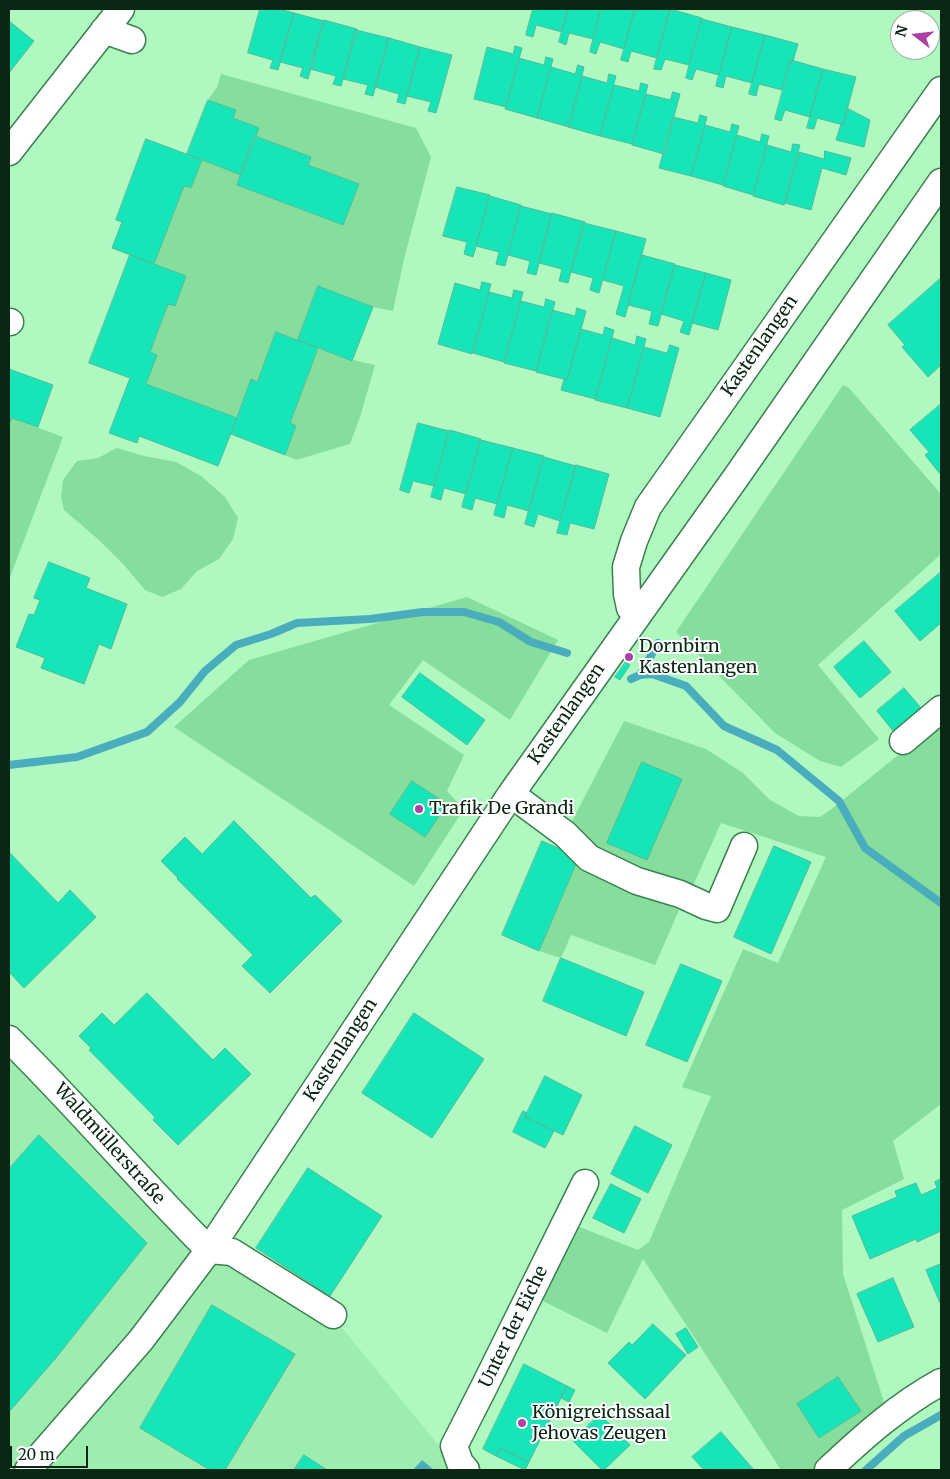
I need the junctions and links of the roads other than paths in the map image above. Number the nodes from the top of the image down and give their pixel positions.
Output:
1 (121, 9) edge
2 (104, 30) junction
3 (132, 40) dead end
4 (941, 90) edge
5 (9, 152) edge
6 (941, 182) edge
7 (637, 617) junction
8 (941, 708) edge
9 (903, 741) dead end
10 (511, 794) junction
11 (744, 846) dead end
12 (9, 1038) edge
13 (585, 1183) dead end
14 (209, 1250) junction
15 (333, 1315) dead end
16 (941, 1382) edge
17 (28, 1470) edge
18 (466, 1470) edge
19 (828, 1470) edge

1 - 2 street
2 - 3 street
2 - 5 street
4 - 7 street, Kastenlangen
6 - 7 street, Kastenlangen
7 - 10 street, Kastenlangen
8 - 9 street
10 - 11 street
10 - 14 street, Kastenlangen
12 - 14 street, Waldmüllerstraße
13 - 18 street, Unter der Eiche
14 - 15 street
14 - 17 street, Kastenlangen
16 - 19 street

